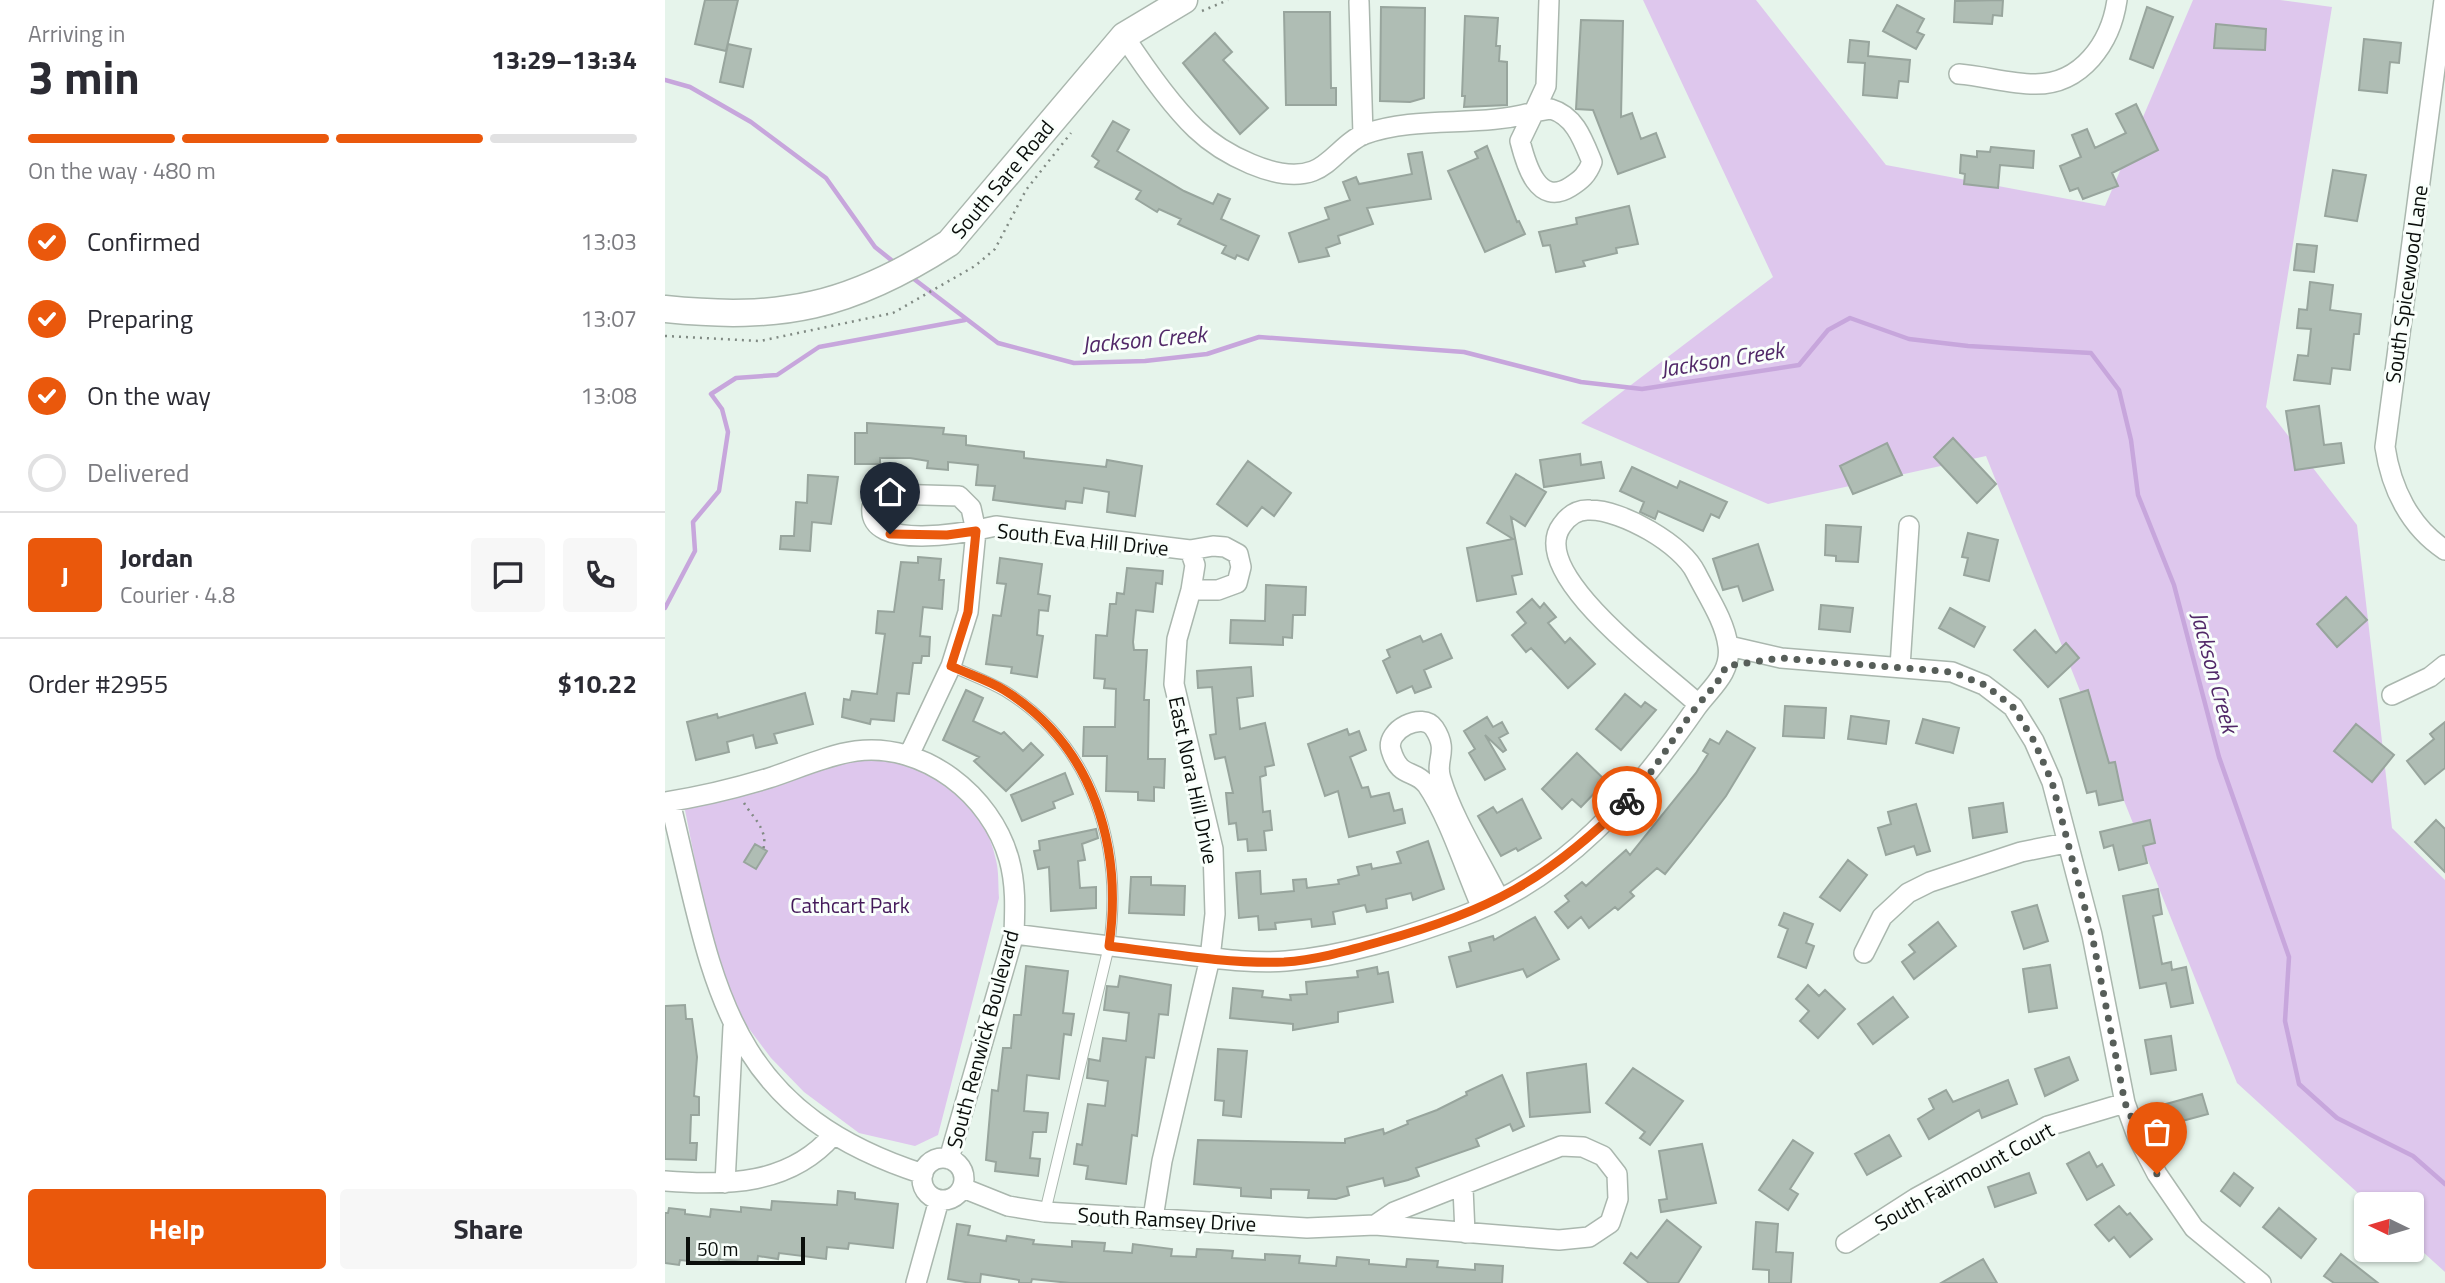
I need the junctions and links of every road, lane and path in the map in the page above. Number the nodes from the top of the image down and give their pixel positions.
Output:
1 (1228, 0) edge
2 (1549, 0) edge
3 (2117, 0) edge
4 (2444, 0) edge
5 (1359, 2) edge
6 (1191, 7) edge
7 (1124, 36) junction
8 (1959, 74) dead end
9 (1077, 125) dead end
10 (1363, 135) junction
11 (665, 309) edge
12 (899, 309) dead end
13 (1909, 526) dead end
14 (976, 531) junction
15 (1190, 550) junction
16 (2445, 550) edge
17 (1191, 590) junction
18 (1727, 656) junction
19 (2445, 665) edge
20 (951, 666) junction
21 (1900, 667) junction
22 (2392, 695) dead end
23 (1698, 704) junction
24 (909, 755) junction
25 (1439, 767) junction
26 (1417, 777) junction
27 (668, 802) edge
28 (744, 803) dead end
29 (1451, 819) junction
30 (2066, 844) junction
31 (764, 850) dead end
32 (1491, 904) junction
33 (1014, 934) junction
34 (1109, 946) junction
35 (1864, 953) dead end
36 (1210, 958) junction
37 (733, 1027) junction
38 (760, 1067) junction
39 (732, 1090) junction
40 (2125, 1103) junction
41 (833, 1135) junction
42 (949, 1159) junction
43 (923, 1174) junction
44 (665, 1181) edge
45 (725, 1183) junction
46 (963, 1188) junction
47 (1462, 1188) junction
48 (939, 1200) junction
49 (1045, 1212) junction
50 (1153, 1218) junction
51 (1375, 1225) junction
52 (1465, 1233) junction
53 (1846, 1243) dead end
54 (916, 1283) edge
55 (2261, 1283) edge

1 - 6 path
2 - 10 street
3 - 8 street
4 - 16 street, South Spicewood Lane
5 - 10 street
6 - 7 main road, South Sare Road
7 - 10 street
7 - 11 main road, South Sare Road
9 - 12 path
13 - 21 street
14 - 14 street, South Eva Hill Drive
14 - 15 street, South Eva Hill Drive
14 - 20 street
15 - 17 street, South Eva Hill Drive
15 - 17 street
17 - 36 street, East Nora Hill Drive
18 - 21 street
18 - 23 street
18 - 23 street
19 - 22 street
20 - 24 street
20 - 34 lane
21 - 30 street
23 - 32 street
24 - 27 street, South Renwick Boulevard
24 - 33 street, South Renwick Boulevard
25 - 26 street
25 - 26 street
25 - 29 street
26 - 29 street
27 - 37 street
28 - 31 path
29 - 32 street
30 - 35 street
30 - 40 street
32 - 36 street
33 - 34 street
33 - 42 street, South Renwick Boulevard
34 - 36 street
34 - 49 lane
36 - 50 street, East Nora Hill Drive
37 - 38 street
37 - 39 street
38 - 39 street
38 - 41 street
39 - 45 street
40 - 53 street, South Fairmount Court
40 - 55 street
41 - 43 street
41 - 45 street
42 - 43 street
42 - 46 street
43 - 48 street
44 - 45 street
46 - 48 street
46 - 49 street, South Ramsey Drive
47 - 51 street, South Ramsey Drive
47 - 52 street
47 - 52 street, South Ramsey Drive
48 - 54 street
49 - 50 street, South Ramsey Drive
50 - 51 street, South Ramsey Drive
51 - 52 street, South Ramsey Drive

